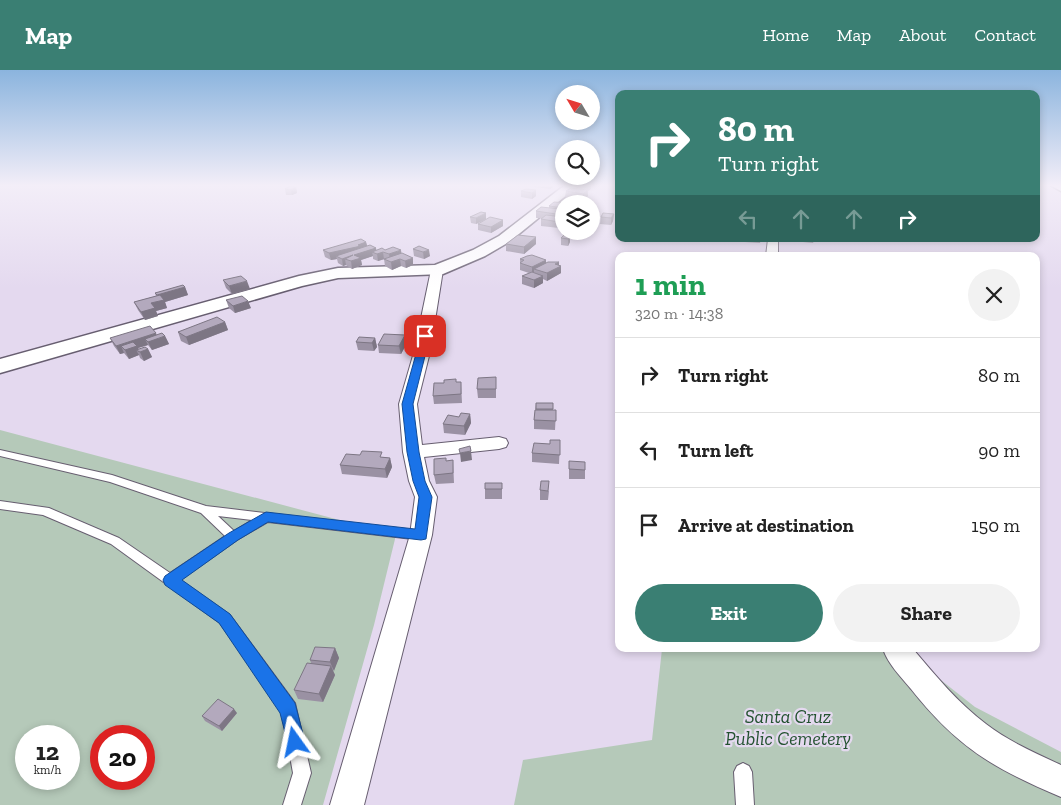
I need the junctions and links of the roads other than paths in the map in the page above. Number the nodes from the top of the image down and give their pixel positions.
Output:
1 (529, 219) edge
2 (437, 270) junction
3 (0, 366) edge
4 (499, 443) dead end
5 (0, 452) edge
6 (413, 452) junction
7 (0, 505) edge
8 (205, 510) junction
9 (266, 517) junction
10 (421, 535) junction
11 (234, 537) junction
12 (170, 580) junction
13 (898, 652) edge
14 (742, 772) dead end
15 (1061, 781) edge
16 (292, 805) edge
17 (348, 805) edge
18 (745, 805) edge

1 - 2 street
2 - 3 street
2 - 6 street
4 - 6 street
5 - 8 lane
6 - 10 street
7 - 12 lane
8 - 9 lane
8 - 11 lane
9 - 10 lane
9 - 11 lane
10 - 17 street
11 - 12 lane
12 - 16 lane
13 - 15 street
14 - 18 lane

